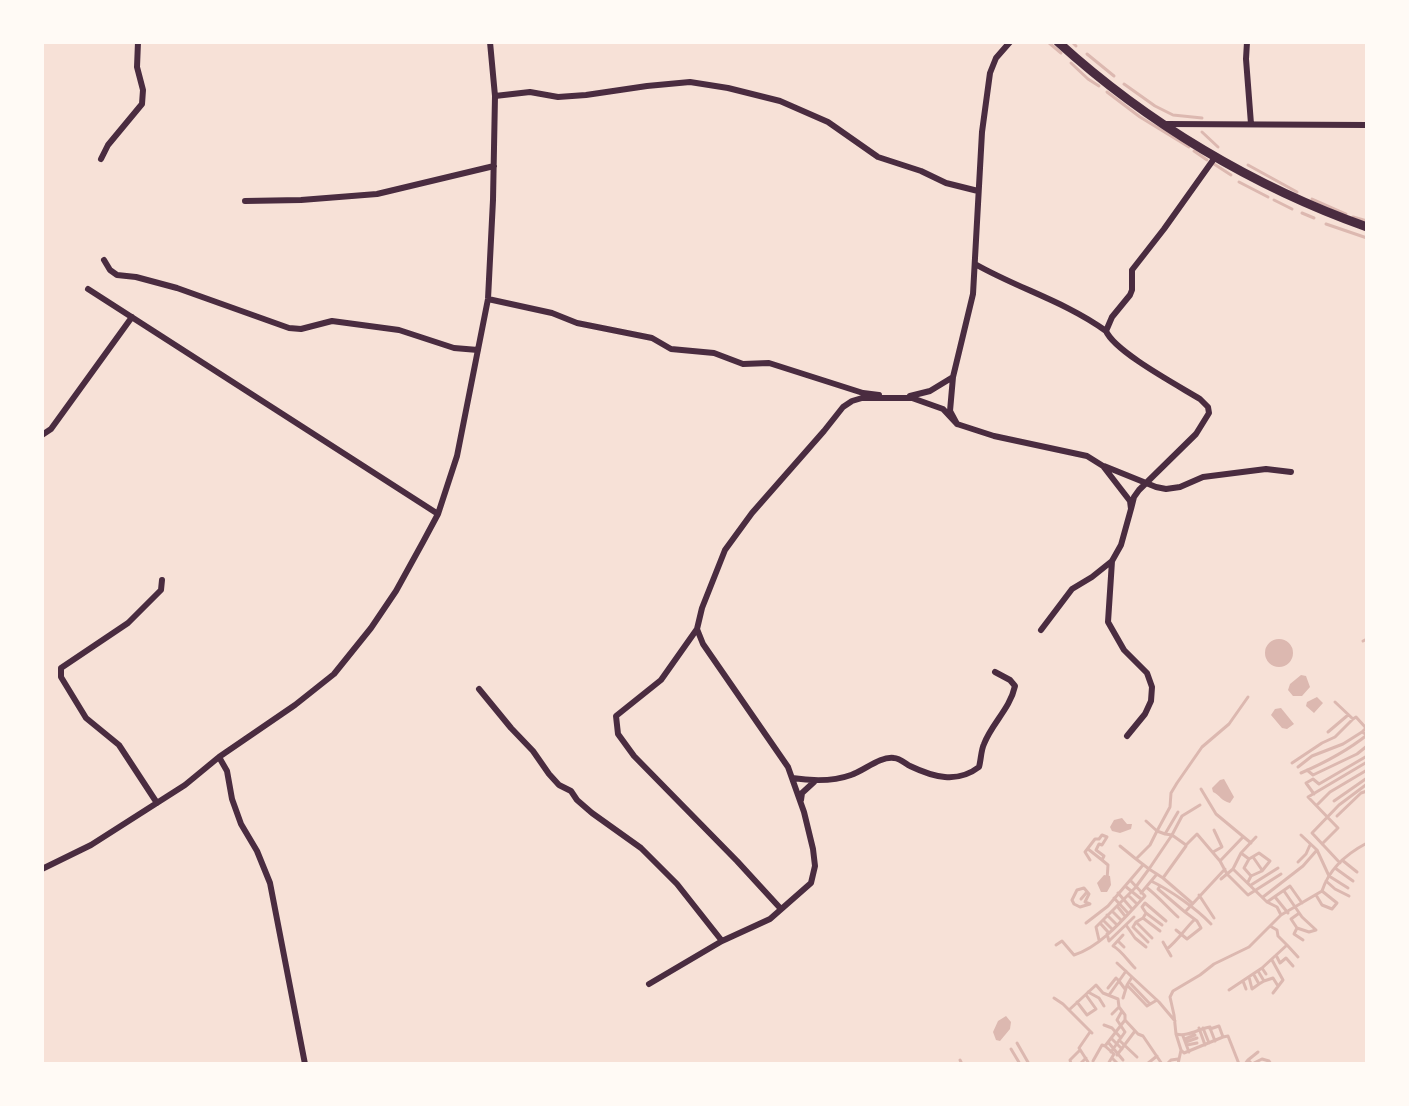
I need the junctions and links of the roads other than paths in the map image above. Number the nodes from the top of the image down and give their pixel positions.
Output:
1 (138, 42) edge
2 (490, 42) edge
3 (1010, 42) edge
4 (1058, 42) edge
5 (1247, 42) edge
6 (495, 96) junction
7 (1162, 124) junction
8 (1251, 124) junction
9 (1367, 125) edge
10 (1216, 156) junction
11 (101, 159) dead end
12 (494, 166) junction
13 (978, 191) junction
14 (245, 201) dead end
15 (1367, 227) edge
16 (104, 260) dead end
17 (975, 264) junction
18 (88, 290) dead end
19 (488, 298) junction
20 (132, 317) junction
21 (1106, 331) junction
22 (478, 350) junction
23 (953, 377) junction
24 (901, 398) junction
25 (957, 424) junction
26 (42, 435) edge
27 (1104, 466) junction
28 (1291, 472) dead end
29 (1148, 482) junction
30 (1131, 509) junction
31 (438, 514) junction
32 (1112, 561) junction
33 (162, 580) dead end
34 (697, 629) junction
35 (1041, 630) dead end
36 (995, 672) dead end
37 (479, 689) dead end
38 (1127, 736) dead end
39 (219, 758) junction
40 (792, 778) junction
41 (814, 782) junction
42 (157, 803) junction
43 (801, 803) junction
44 (42, 869) edge
45 (781, 909) junction
46 (722, 941) junction
47 (649, 984) dead end
48 (305, 1064) edge

1 - 11 street
2 - 6 street
3 - 13 street
4 - 7 main road
5 - 8 street
6 - 12 street
6 - 13 street
7 - 8 street
7 - 10 main road
8 - 9 street
10 - 15 main road
10 - 21 street
12 - 14 street
12 - 19 street
13 - 17 street
16 - 22 street
17 - 21 street
17 - 23 street
18 - 20 street
19 - 22 street
19 - 24 street
20 - 26 street
20 - 31 street
21 - 29 street
22 - 31 street
23 - 24 street
23 - 25 street
24 - 25 street
24 - 34 street
25 - 27 street
27 - 29 street
27 - 30 street
28 - 29 street
29 - 30 street
30 - 32 street
31 - 39 street
32 - 35 street
32 - 38 street
33 - 42 street
34 - 40 street
34 - 45 street
36 - 41 street
37 - 46 street
39 - 42 street
39 - 48 street
40 - 41 street
40 - 43 street
41 - 43 street
42 - 44 street
43 - 45 street
45 - 46 street
46 - 47 street

